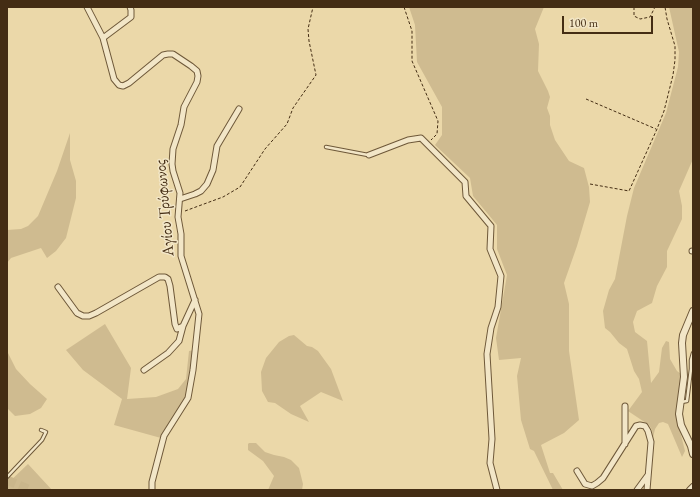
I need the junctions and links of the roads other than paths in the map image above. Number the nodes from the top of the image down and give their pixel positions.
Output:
1 (87, 7) edge
2 (130, 7) edge
3 (103, 38) junction
4 (239, 109) dead end
5 (326, 147) dead end
6 (369, 155) joint
7 (180, 199) junction
8 (58, 287) dead end
9 (195, 300) junction
10 (693, 311) edge
11 (183, 326) junction
12 (693, 353) edge
13 (144, 370) dead end
14 (681, 402) junction
15 (624, 406) dead end
16 (41, 430) dead end
17 (625, 445) junction
18 (693, 454) edge
19 (577, 471) dead end
20 (648, 475) junction
21 (7, 477) edge
22 (693, 487) edge
23 (152, 490) edge
24 (497, 490) edge
25 (637, 490) edge
26 (647, 490) edge
27 (690, 490) edge

1 - 3 street, Αγίου Τρύφωνος
2 - 3 street
3 - 7 street, Αγίου Τρύφωνος
4 - 7 street
5 - 6 lane
6 - 24 street
7 - 9 street, Αγίου Τρύφωνος
8 - 11 street
9 - 11 street
9 - 23 street, Αγίου Τρύφωνος
10 - 14 street
11 - 13 street
12 - 14 lane
14 - 18 street
15 - 17 street
16 - 21 lane
17 - 19 street
17 - 20 street
20 - 25 street
20 - 26 street
22 - 27 street

